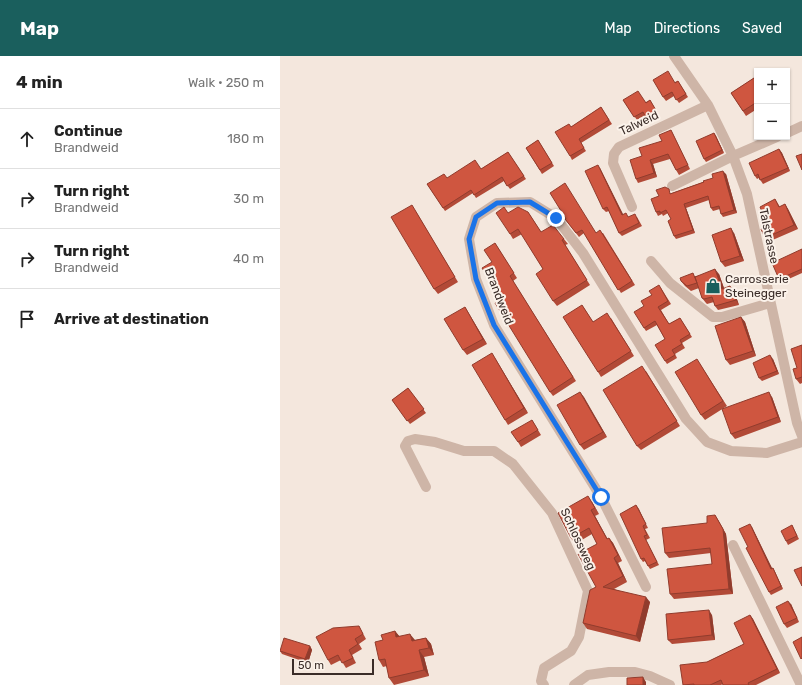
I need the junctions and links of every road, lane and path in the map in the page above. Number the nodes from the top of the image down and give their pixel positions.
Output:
1 (674, 56) edge
2 (708, 105) junction
3 (802, 126) edge
4 (790, 132) edge
5 (770, 140) edge
6 (733, 156) junction
7 (672, 186) dead end
8 (632, 207) dead end
9 (651, 261) dead end
10 (770, 303) junction
11 (802, 436) edge
12 (802, 442) edge
13 (426, 486) dead end
14 (733, 545) dead end
15 (646, 587) dead end
16 (544, 685) edge
17 (574, 685) edge
18 (670, 685) edge
19 (801, 685) edge

1 - 2 street, Talstrasse
2 - 6 street, Talstrasse
2 - 8 street, Talweid
3 - 4 street
5 - 6 street
6 - 7 street
6 - 10 street, Talstrasse
9 - 10 street
10 - 11 street, Talstrasse
12 - 15 street, Brandweid
13 - 16 street, Schlossweg
14 - 19 street
17 - 18 street

